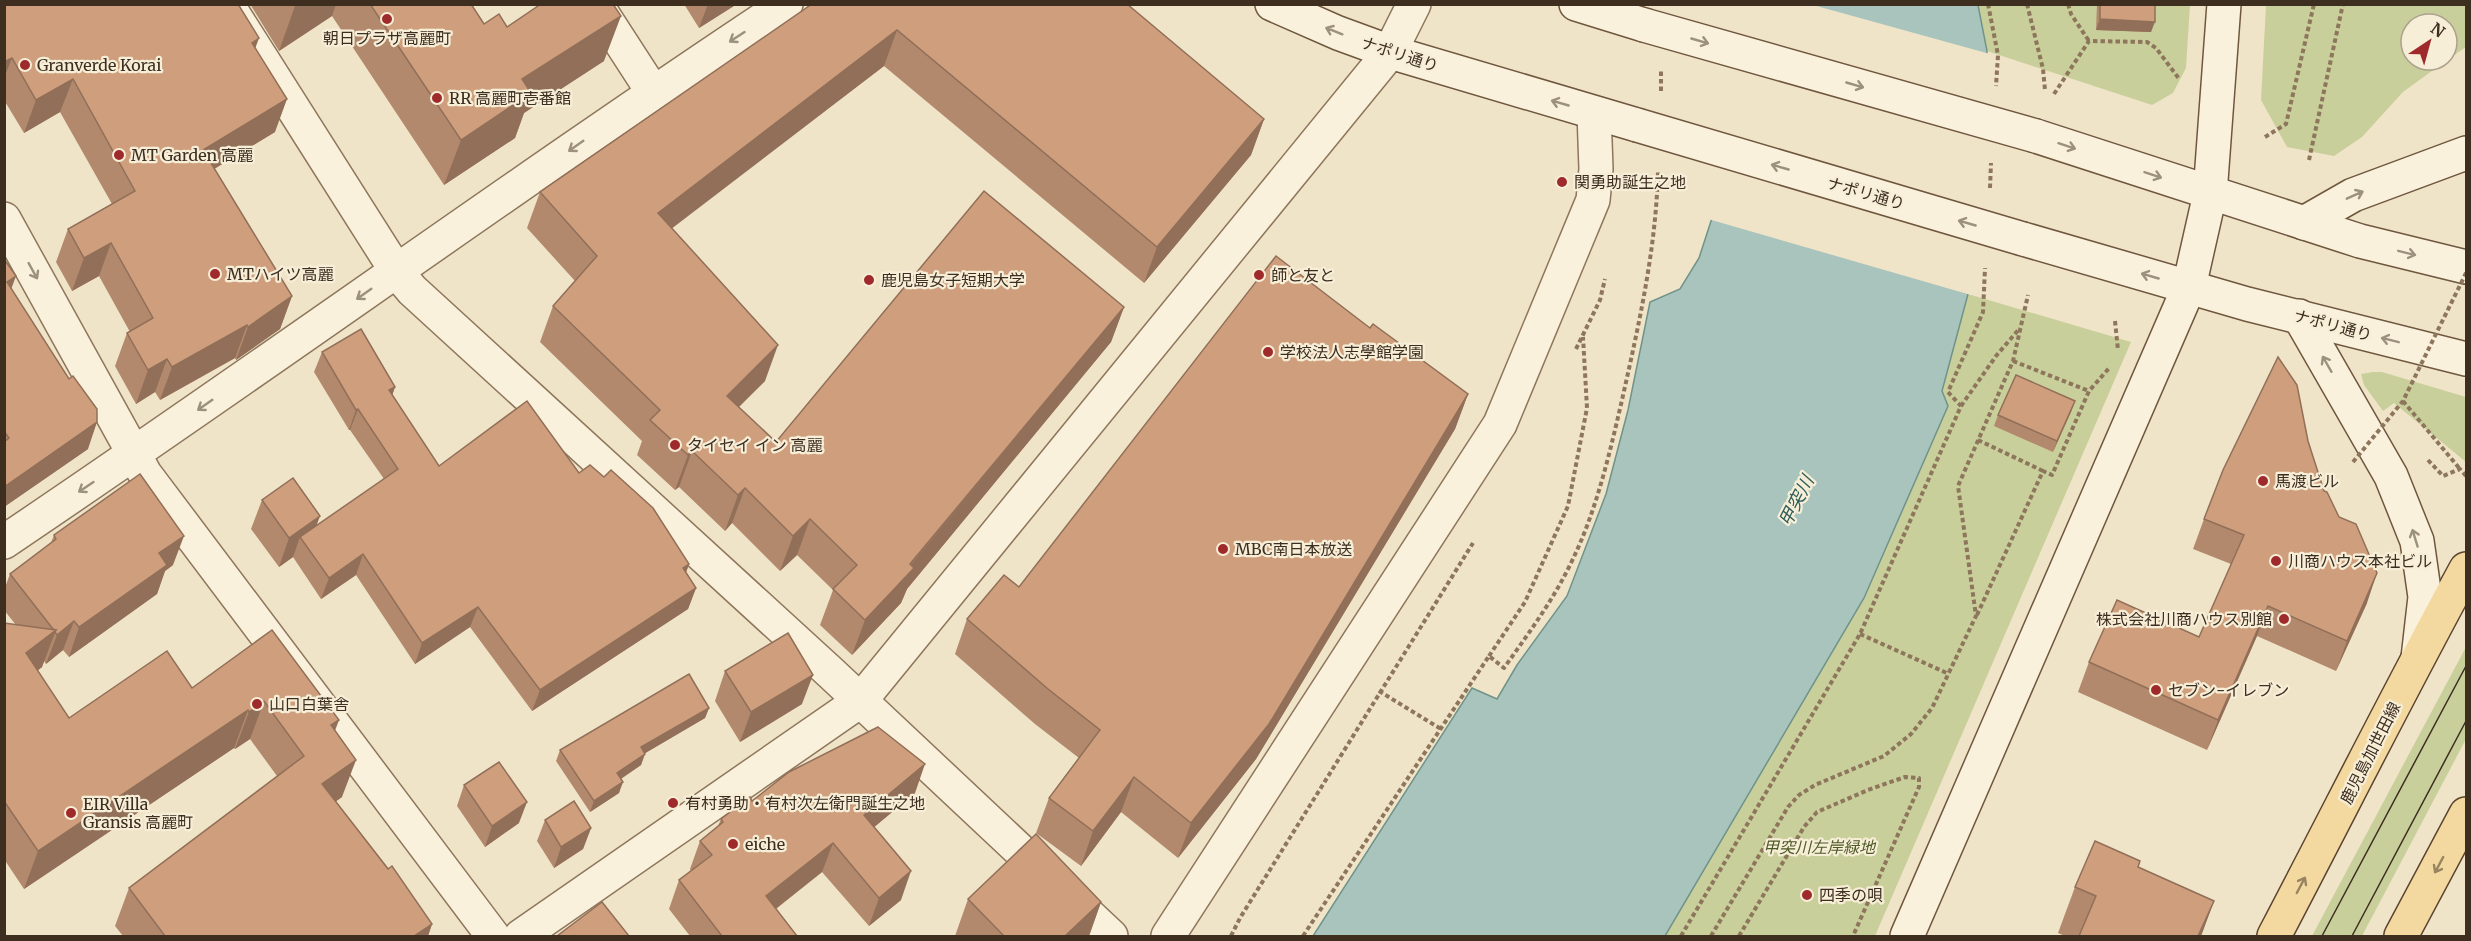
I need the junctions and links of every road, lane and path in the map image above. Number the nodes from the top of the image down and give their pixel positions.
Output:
1 (227, 4) edge
2 (596, 4) edge
3 (786, 4) edge
4 (1272, 4) edge
5 (1414, 4) edge
6 (1576, 4) edge
7 (1988, 4) edge
8 (2027, 4) edge
9 (2068, 4) edge
10 (2224, 4) edge
11 (2314, 4) edge
12 (2343, 4) edge
13 (1610, 10) edge
14 (2089, 41) junction
15 (1390, 52) junction
16 (2184, 87) dead end
17 (1996, 90) dead end
18 (2045, 90) dead end
19 (653, 92) junction
20 (2054, 94) dead end
21 (1594, 113) junction
22 (2265, 137) dead end
23 (2466, 153) edge
24 (1992, 160) dead end
25 (2309, 160) dead end
26 (2210, 194) junction
27 (1990, 195) dead end
28 (1657, 218) dead end
29 (2304, 223) junction
30 (7, 230) edge
31 (1986, 265) dead end
32 (2466, 267) edge
33 (397, 272) junction
34 (2466, 273) edge
35 (2189, 287) junction
36 (2028, 295) dead end
37 (2299, 316) junction
38 (2115, 321) dead end
39 (2021, 327) junction
40 (1582, 336) dead end
41 (2118, 353) dead end
42 (2466, 359) edge
43 (2013, 361) junction
44 (2113, 361) dead end
45 (2089, 391) junction
46 (2403, 401) junction
47 (1961, 406) junction
48 (1978, 440) junction
49 (134, 454) junction
50 (2353, 462) dead end
51 (2460, 469) dead end
52 (2043, 471) junction
53 (4, 542) edge
54 (2466, 569) edge
55 (1977, 616) junction
56 (1860, 634) junction
57 (1489, 656) junction
58 (2418, 658) junction
59 (1949, 674) junction
60 (1379, 691) dead end
61 (860, 700) junction
62 (1441, 729) junction
63 (2466, 814) edge
64 (1240, 918) dead end
65 (493, 936) edge
66 (521, 936) edge
67 (1111, 936) edge
68 (1168, 936) edge
69 (1231, 936) edge
70 (1303, 936) edge
71 (1681, 936) edge
72 (1711, 936) edge
73 (1739, 936) edge
74 (1853, 936) edge
75 (1907, 936) edge
76 (2274, 936) edge
77 (2401, 936) edge

1 - 33 street
2 - 19 street
3 -> 19 street
15 -> 4 street, ナポリ通り
5 - 15 street
6 - 13 street
7 - 17 path
8 - 18 path
9 - 14 path
10 - 26 street
11 - 22 path
12 - 25 path
13 -> 26 street, bridge
14 - 16 path
14 - 20 path
21 -> 15 street, ナポリ通り
15 - 61 street
19 -> 33 street
35 -> 21 street, ナポリ通り, bridge
21 - 68 street
29 -> 23 street
24 - 27 path
26 - 29 street
26 - 35 street
28 - 57 path
29 -> 32 street
30 -> 49 street
31 - 47 path
33 -> 49 street
33 - 61 street
34 - 46 path, bridge
35 - 37 street, ナポリ通り
35 - 75 street
36 - 39 path
42 -> 37 street, ナポリ通り
58 -> 37 street
38 - 41 path
39 - 43 path
39 - 47 path
40 - 57 path
43 - 45 path
43 - 48 path
44 - 45 path
45 - 52 path
46 - 50 path, bridge
46 - 51 path
47 - 56 path
48 - 52 path
48 - 55 path
49 -> 53 street
49 - 65 street
52 - 55 path
54 - 58 main road, 鹿児島加世田線
55 - 59 path
56 - 59 path
56 - 71 path
57 - 62 path
76 -> 58 main road, 鹿児島加世田線
59 - 72 path
60 - 62 path
61 - 66 street
61 - 67 street
62 - 70 path
63 -> 77 main road
64 - 69 path
73 - 74 path

